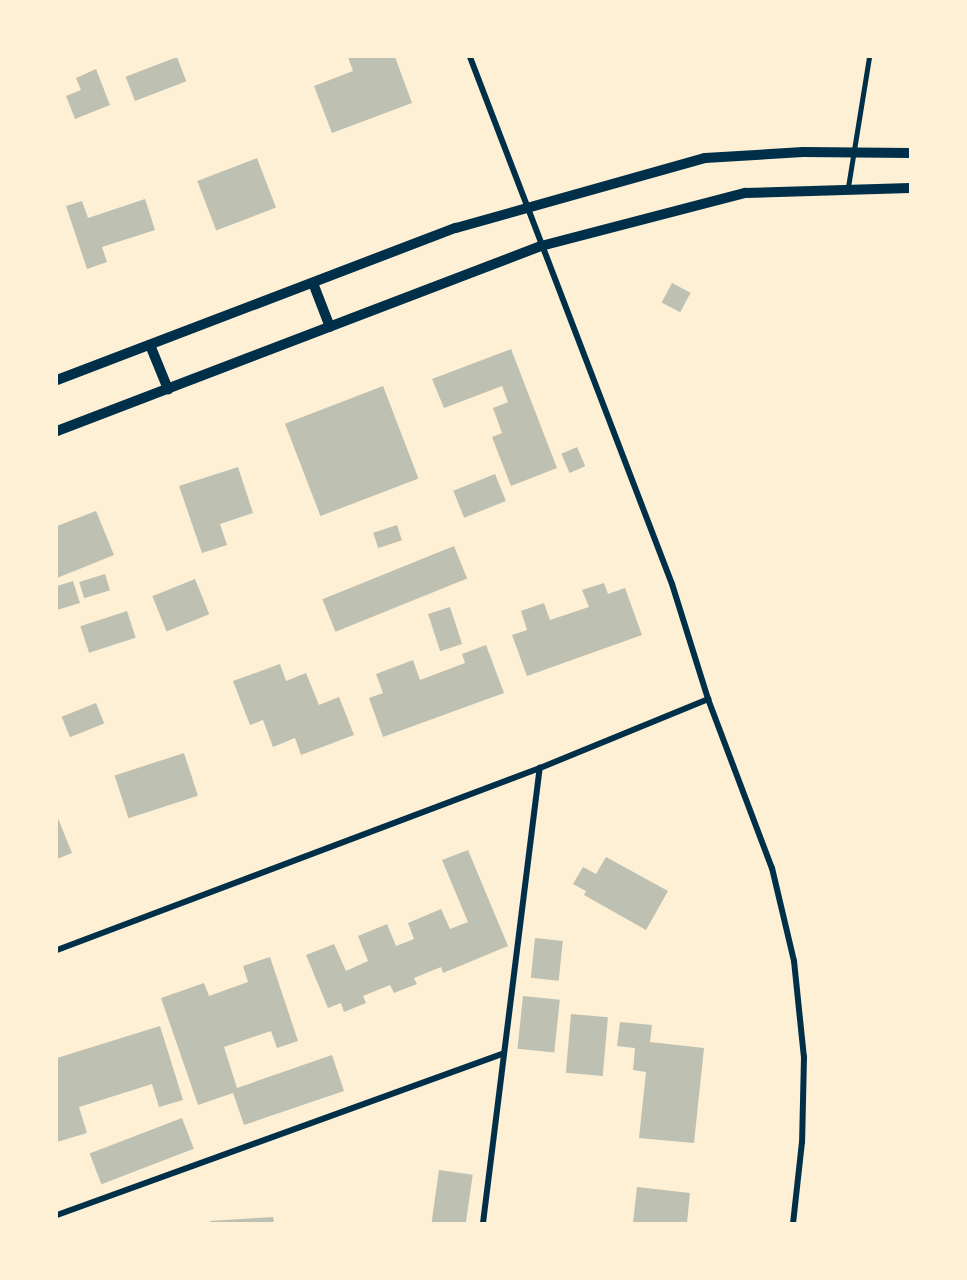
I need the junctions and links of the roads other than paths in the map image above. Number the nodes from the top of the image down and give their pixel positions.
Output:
1 (470, 57) edge
2 (869, 57) edge
3 (854, 152) junction
4 (910, 153) edge
5 (848, 187) junction
6 (910, 188) edge
7 (526, 208) junction
8 (541, 246) junction
9 (313, 283) junction
10 (330, 327) junction
11 (150, 345) junction
12 (57, 380) edge
13 (168, 389) junction
14 (57, 431) edge
15 (708, 699) junction
16 (540, 768) junction
17 (57, 950) edge
18 (504, 1053) junction
19 (57, 1215) edge
20 (483, 1223) edge
21 (793, 1223) edge

1 - 7 street
2 - 3 lane
3 - 4 street
3 - 5 lane
3 - 7 street
5 - 6 street
5 - 8 street
7 - 8 street
7 - 9 street
8 - 10 street
8 - 15 street
9 - 10 street
9 - 11 street
10 - 13 street
11 - 12 street
11 - 13 street
13 - 14 street
15 - 16 street
15 - 21 street
16 - 17 street
16 - 18 street
18 - 19 street
18 - 20 street

